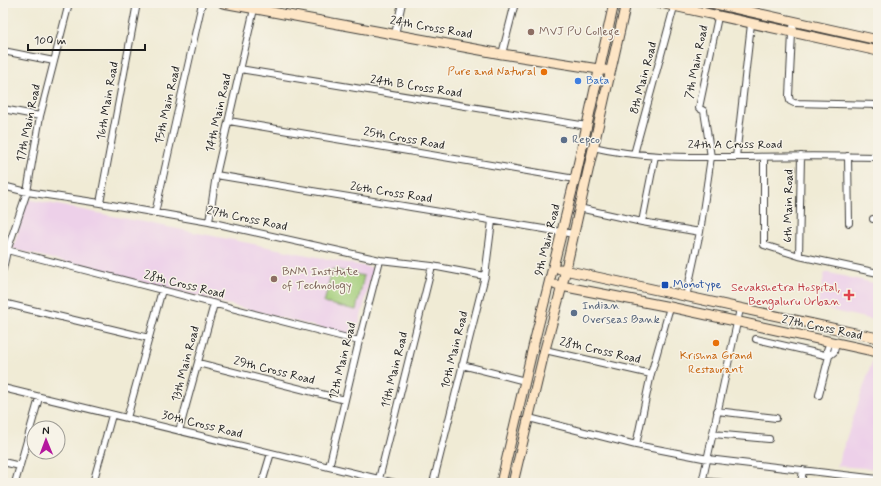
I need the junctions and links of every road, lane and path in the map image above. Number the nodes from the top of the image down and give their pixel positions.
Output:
1 (69, 3) edge
2 (138, 3) edge
3 (202, 3) edge
4 (223, 3) edge
5 (402, 3) edge
6 (515, 3) edge
7 (614, 3) edge
8 (626, 3) edge
9 (660, 3) edge
10 (711, 3) edge
11 (674, 7) junction
12 (254, 8) junction
13 (718, 17) junction
14 (794, 22) junction
15 (752, 24) junction
16 (792, 33) junction
17 (396, 34) junction
18 (878, 40) edge
19 (3, 51) edge
20 (878, 51) edge
21 (502, 54) junction
22 (54, 61) junction
23 (240, 69) junction
24 (599, 69) junction
25 (610, 71) junction
26 (878, 105) edge
27 (3, 109) edge
28 (40, 116) junction
29 (228, 121) junction
30 (587, 126) junction
31 (593, 147) junction
32 (634, 154) junction
33 (655, 156) junction
34 (801, 156) junction
35 (848, 156) junction
36 (711, 157) junction
37 (736, 157) junction
38 (764, 157) junction
39 (878, 157) edge
40 (216, 175) junction
41 (575, 179) junction
42 (3, 186) edge
43 (27, 192) junction
44 (100, 203) junction
45 (580, 208) junction
46 (155, 213) junction
47 (492, 221) junction
48 (209, 222) junction
49 (642, 222) junction
50 (849, 223) dead end
51 (562, 232) junction
52 (700, 232) junction
53 (574, 234) junction
54 (5, 250) edge
55 (799, 256) junction
56 (380, 260) junction
57 (432, 266) junction
58 (553, 267) junction
59 (3, 269) edge
60 (566, 271) junction
61 (878, 273) edge
62 (485, 276) junction
63 (549, 284) junction
64 (562, 286) junction
65 (162, 290) junction
66 (686, 297) junction
67 (3, 303) edge
68 (214, 304) junction
69 (670, 307) junction
70 (740, 309) junction
71 (737, 322) junction
72 (149, 338) junction
73 (878, 338) edge
74 (756, 339) dead end
75 (359, 341) junction
76 (833, 342) junction
77 (545, 350) junction
78 (878, 352) edge
79 (829, 356) junction
80 (198, 363) junction
81 (462, 365) junction
82 (651, 374) junction
83 (525, 381) junction
84 (3, 388) edge
85 (819, 395) dead end
86 (39, 398) junction
87 (345, 400) junction
88 (717, 411) junction
89 (112, 414) junction
90 (127, 418) junction
91 (529, 418) junction
92 (776, 418) dead end
93 (179, 431) junction
94 (713, 434) junction
95 (769, 439) dead end
96 (636, 445) junction
97 (271, 453) junction
98 (708, 459) junction
99 (3, 462) edge
100 (20, 466) junction
101 (329, 467) junction
102 (803, 470) junction
103 (379, 479) junction
104 (878, 479) edge
105 (702, 482) edge
106 (15, 483) edge
107 (95, 483) edge
108 (262, 483) edge
109 (395, 483) edge
110 (433, 483) edge
111 (501, 483) edge
112 (513, 483) edge
113 (723, 483) edge
114 (801, 483) edge

1 - 22 street, 17th Main Road
2 - 44 street, 16th Main Road
3 - 46 street, 15th Main Road
4 - 12 main road, 24th Cross Road
5 - 17 street
6 - 21 street
7 - 24 main road, 9th Main Road
8 - 25 main road, 9th Main Road
9 - 11 main road
10 - 14 main road
11 - 13 main road
11 - 32 street, 8th Main Road
12 - 17 main road, 24th Cross Road
12 - 23 street, 14th Main Road
13 - 15 main road
13 - 36 street, 7th Main Road
14 - 16 street
14 - 18 main road
15 - 16 main road
15 - 37 street
16 - 20 main road
16 - 26 street
17 - 21 main road, 24th Cross Road
19 - 22 street
21 - 24 main road, 24th Cross Road
22 - 28 street, 17th Main Road
23 - 29 street, 14th Main Road
23 - 30 street, 24th B Cross Road
24 - 25 main road, 24th Cross Road
24 - 30 main road, 9th Main Road
25 - 31 main road, 9th Main Road
27 - 28 street
28 - 43 street, 17th Main Road
29 - 40 street, 14th Main Road
29 - 41 street, 25th Cross Road
30 - 41 main road, 9th Main Road
31 - 32 street, 24th A Cross Road
31 - 45 main road, 9th Main Road
32 - 33 street, 24th A Cross Road
33 - 36 street, 24th A Cross Road
33 - 49 street
34 - 35 street, 24th A Cross Road
34 - 38 street, 24th A Cross Road
34 - 55 street, 6th Main Road
35 - 39 street, 24th A Cross Road
35 - 50 street
36 - 37 street, 24th A Cross Road
36 - 52 street
37 - 38 street, 24th A Cross Road
38 - 55 street
40 - 47 street, 26th Cross Road
40 - 48 street, 14th Main Road
41 - 51 main road, 9th Main Road
42 - 43 street, 27th Cross Road
43 - 44 street, 27th Cross Road
43 - 54 street, 17th Main Road
44 - 46 street, 27th Cross Road
45 - 49 street
45 - 53 main road, 9th Main Road
46 - 48 street, 27th Cross Road
47 - 51 street, 26th Cross Road
47 - 62 street, 10th Main Road
48 - 56 street, 27th Cross Road
49 - 52 street
51 - 53 street, 26th Cross Road
51 - 58 main road, 9th Main Road
52 - 66 street
53 - 60 main road, 9th Main Road
54 - 59 street, 17th Main Road
54 - 65 street, 28th Cross Road
55 - 61 street
56 - 57 street, 27th Cross Road
56 - 75 street, 12th Main Road
57 - 62 street, 27th Cross Road
57 - 103 street, 11th Main Road
58 - 60 main road, 27th Cross Road
58 - 63 main road, 9th Main Road
60 - 64 main road, 9th Main Road
60 - 66 main road, 27th Cross Road
62 - 81 street, 10th Main Road
63 - 64 main road, 27th Cross Road
63 - 83 main road, 9th Main Road
64 - 69 main road, 27th Cross Road
64 - 77 main road, 9th Main Road
65 - 68 street, 28th Cross Road
65 - 72 street
66 - 70 main road, 27th Cross Road
67 - 72 street
68 - 75 street, 28th Cross Road
68 - 80 street, 13th Main Road
69 - 71 main road, 27th Cross Road
69 - 82 street
70 - 71 street
70 - 73 main road, 27th Cross Road
71 - 76 main road, 27th Cross Road
71 - 88 street
72 - 90 street
74 - 79 street
75 - 87 street, 12th Main Road
76 - 78 main road, 27th Cross Road
76 - 79 street
77 - 82 street, 28th Cross Road
77 - 91 main road, 9th Main Road
79 - 85 street
80 - 87 street, 29th Cross Road
80 - 93 street, 13th Main Road
81 - 83 street
81 - 110 street, 10th Main Road
82 - 96 street
83 - 111 main road, 9th Main Road
84 - 86 street, 30th Cross Road
86 - 89 street, 30th Cross Road
86 - 100 street
87 - 101 street, 12th Main Road
88 - 92 street
88 - 94 street
89 - 90 street, 30th Cross Road
89 - 107 street
90 - 93 street, 30th Cross Road
91 - 96 street
91 - 112 main road, 9th Main Road
93 - 97 street, 30th Cross Road
94 - 95 street
94 - 98 street
96 - 98 street
97 - 101 street, 30th Cross Road
97 - 108 street
98 - 102 street
98 - 105 street
99 - 100 street
100 - 106 street
101 - 103 street, 30th Cross Road
102 - 104 street
102 - 114 street
103 - 109 street, 30th Cross Road
105 - 113 street

